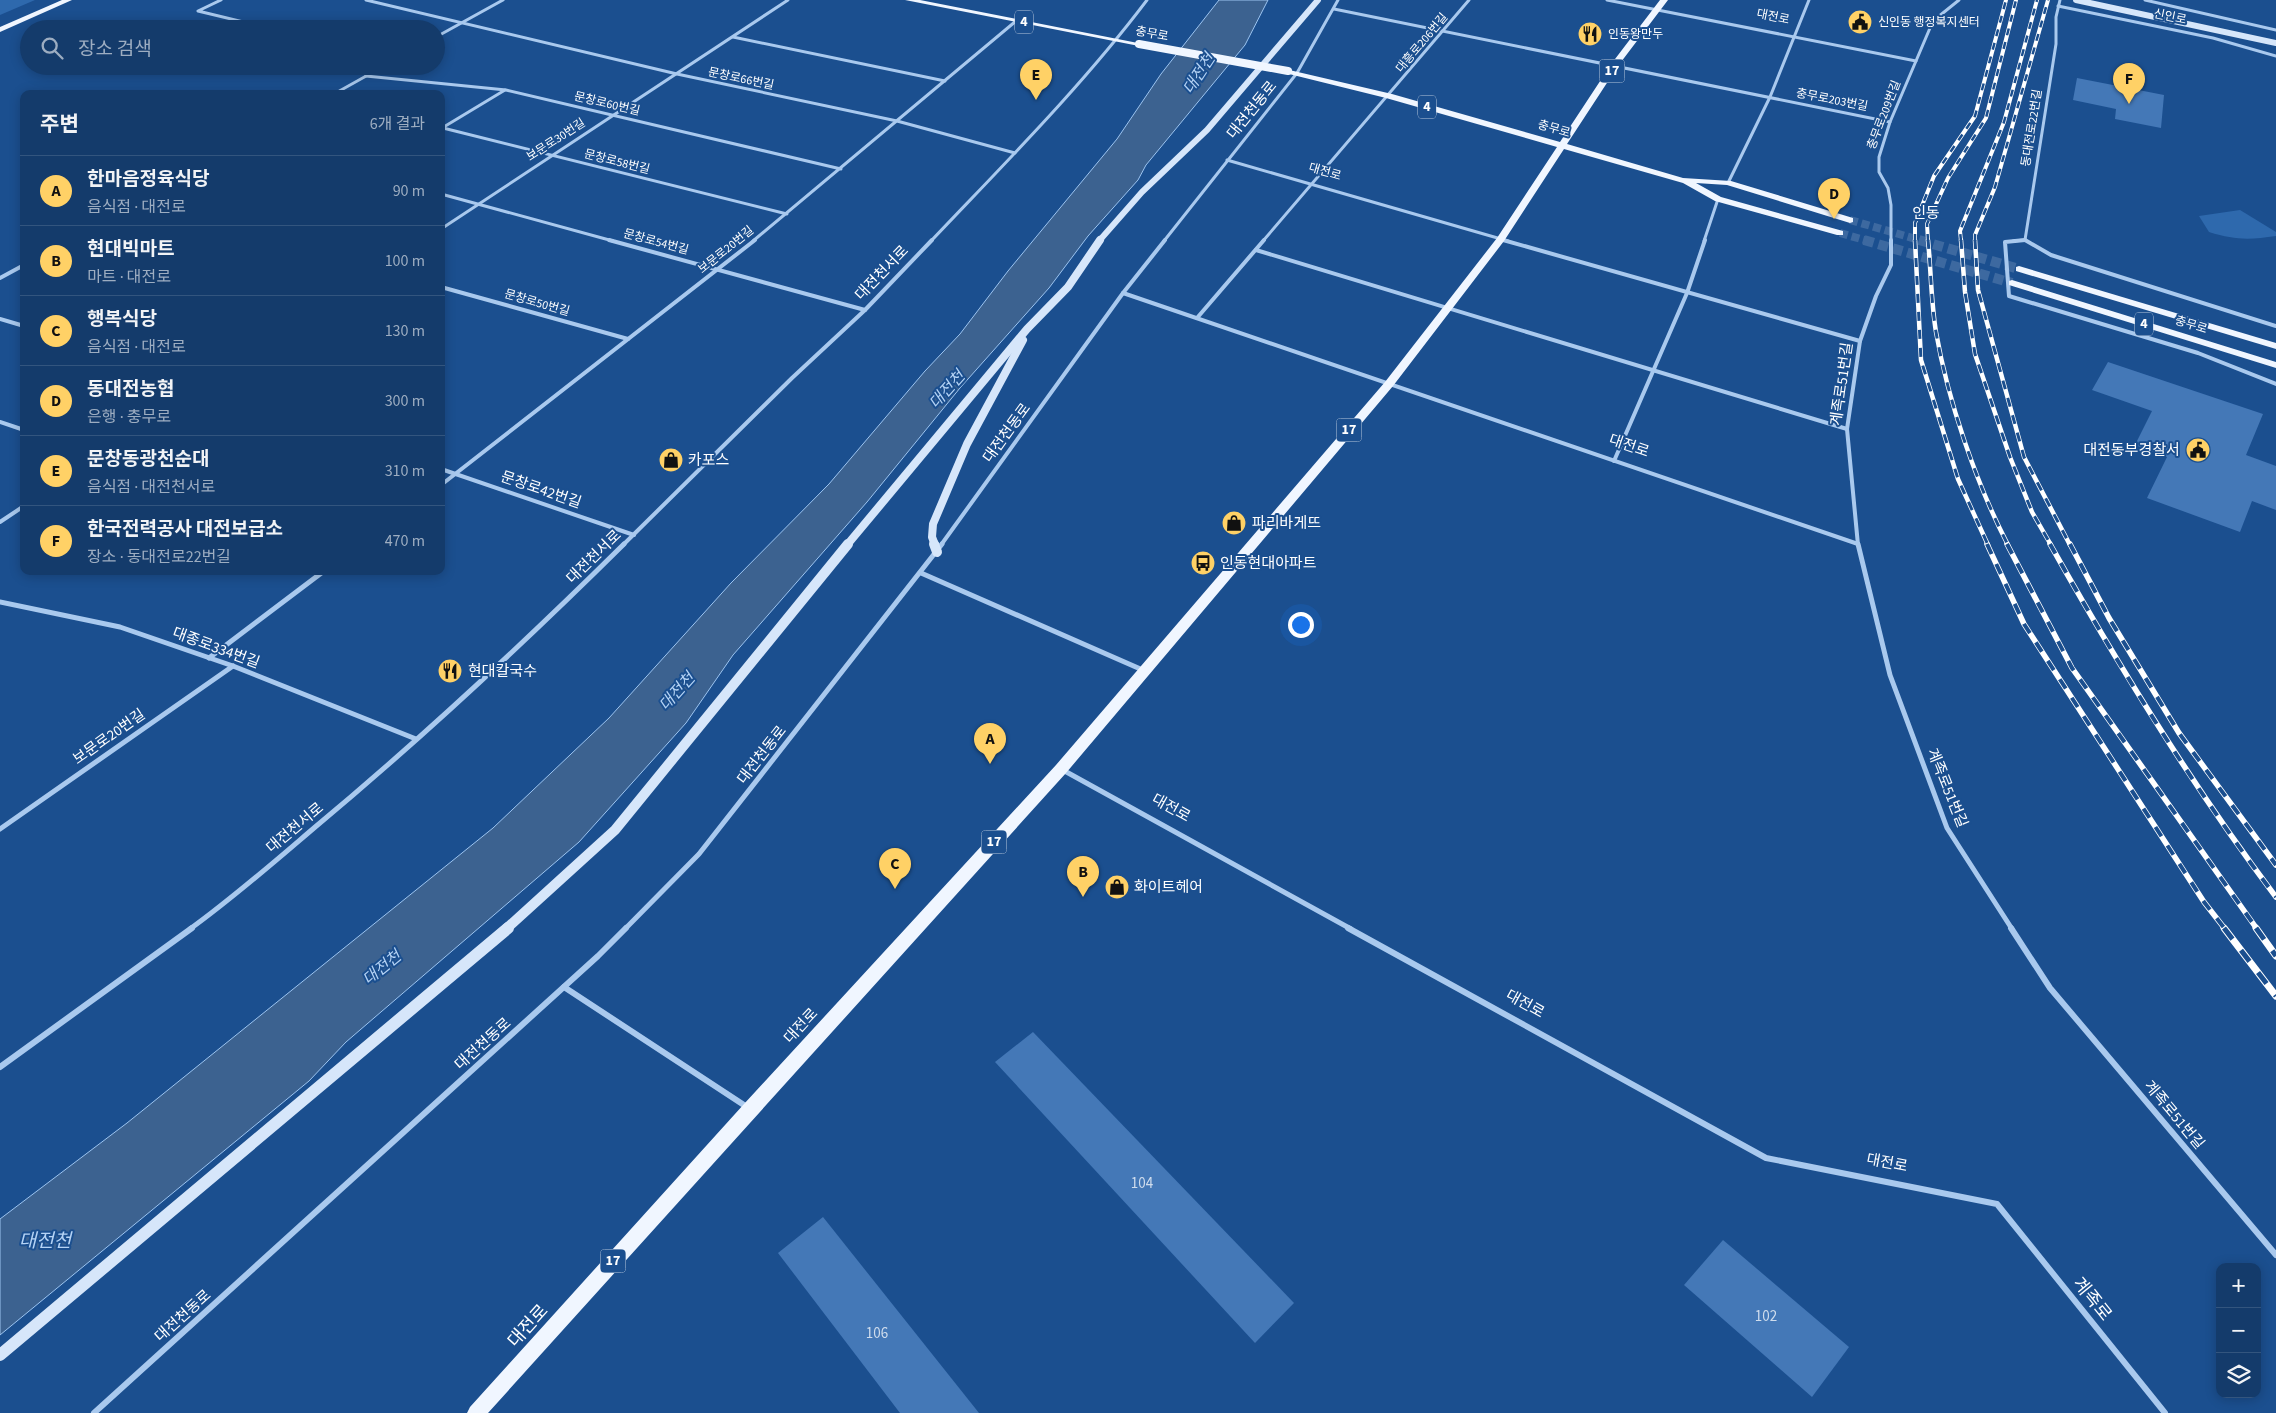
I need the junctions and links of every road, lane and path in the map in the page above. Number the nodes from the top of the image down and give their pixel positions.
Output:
1 (68, 0) edge
2 (221, 0) edge
3 (366, 0) edge
4 (503, 0) edge
5 (788, 0) edge
6 (909, 0) edge
7 (1147, 0) edge
8 (1318, 0) edge
9 (1338, 0) edge
10 (1469, 0) edge
11 (1607, 0) edge
12 (1664, 0) edge
13 (1809, 0) edge
14 (1959, 0) edge
15 (2060, 0) edge
16 (2076, 0) edge
17 (2109, 0) edge
18 (2145, 0) edge
19 (2058, 6) junction
20 (1334, 9) junction
21 (1657, 9) junction
22 (23, 20) edge
23 (236, 20) edge
24 (20, 21) edge
25 (1016, 21) junction
26 (463, 22) junction
27 (0, 30) edge
28 (2276, 30) edge
29 (1443, 31) junction
30 (445, 32) edge
31 (733, 37) junction
32 (1794, 38) junction
33 (2276, 38) edge
34 (1117, 40) junction
35 (2276, 43) edge
36 (2276, 56) edge
37 (1916, 61) junction
38 (1615, 65) junction
39 (1297, 73) junction
40 (677, 74) junction
41 (366, 76) joint
42 (945, 81) junction
43 (341, 90) edge
44 (506, 90) junction
45 (1389, 96) junction
46 (1770, 98) junction
47 (613, 115) junction
48 (897, 121) junction
49 (1890, 122) junction
50 (445, 126) edge
51 (445, 129) edge
52 (1564, 145) junction
53 (1014, 153) junction
54 (552, 156) junction
55 (1226, 160) junction
56 (841, 169) junction
57 (1683, 180) junction
58 (1728, 183) junction
59 (1312, 186) junction
60 (445, 195) edge
61 (1718, 199) junction
62 (477, 204) junction
63 (787, 214) junction
64 (1850, 220) tunnel mouth
65 (445, 226) edge
66 (1840, 233) tunnel mouth
67 (1501, 239) junction
68 (2025, 240) junction
69 (1256, 250) junction
70 (1891, 265) joint
71 (20, 267) edge
72 (2020, 269) tunnel mouth
73 (718, 270) junction
74 (0, 278) edge
75 (2012, 283) tunnel mouth
76 (445, 288) edge
77 (1123, 293) junction
78 (1687, 293) junction
79 (1449, 307) junction
80 (865, 310) junction
81 (1197, 318) junction
82 (0, 319) edge
83 (20, 325) edge
84 (2276, 326) edge
85 (1027, 330) junction
86 (628, 339) junction
87 (1860, 341) junction
88 (2276, 346) edge
89 (2276, 365) edge
90 (1653, 370) junction
91 (1389, 384) junction
92 (2276, 384) edge
93 (0, 422) edge
94 (20, 429) edge
95 (1847, 429) junction
96 (1614, 461) junction
97 (445, 470) edge
98 (456, 474) junction
99 (445, 482) edge
100 (20, 509) edge
101 (0, 522) edge
102 (634, 535) junction
103 (1858, 544) junction
104 (937, 552) junction
105 (921, 573) junction
106 (319, 575) edge
107 (0, 602) edge
108 (209, 658) junction
109 (233, 666) junction
110 (1145, 672) junction
111 (416, 739) junction
112 (1061, 769) junction
113 (0, 829) edge
114 (564, 987) junction
115 (0, 1067) edge
116 (750, 1109) junction
117 (1996, 1204) joint
118 (2276, 1255) edge
119 (0, 1355) edge
120 (94, 1413) edge
121 (476, 1413) edge
122 (2165, 1413) edge

1 - 22 main road
2 - 23 street
3 - 26 street, 문창로66번길
4 - 26 street
5 - 31 street, 보문로30번길
6 - 25 main road, 충무로 / 4
7 - 34 street, 대전천서로
8 - 85 main road
9 - 20 street, 대전천동로
10 - 29 street, 대흥로206번길
11 - 21 street, 대전로
12 - 21 main road, 대전로 / 17
13 - 32 street, 충무로203번길
14 - 37 street, 충무로209번길
15 - 19 street, 동대전로22번길
16 - 35 main road, 신인로
17 - 33 main road, 신인로
18 - 28 street, 신인로
19 - 36 street, 신인로
19 - 68 street, 동대전로22번길
20 - 29 street
20 - 39 street, 대전천동로
21 - 32 street, 대전로
21 - 38 main road, 대전로 / 17
24 - 27 main road
25 - 34 main road, 충무로 / 4
25 - 42 street, 보문로20번길
26 - 30 street
26 - 40 street, 문창로66번길
29 - 38 street
29 - 45 street, 대흥로206번길
31 - 40 street, 보문로30번길
31 - 42 street
32 - 37 street, 충무로209번길
32 - 46 street, 충무로203번길
34 - 39 main road, 충무로 / 4, bridge
34 - 53 street, 대전천서로
37 - 49 street, 충무로209번길
38 - 46 street
38 - 52 main road, 대전로 / 17
39 - 45 main road, 충무로 / 4
39 - 55 street, 대전천동로
40 - 47 street, 보문로30번길
40 - 48 street, 문창로66번길
41 - 43 street
41 - 44 street, 문창로60번길
42 - 48 street, 보문로20번길
44 - 47 street, 문창로60번길
44 - 50 street
45 - 52 main road, 충무로 / 4
45 - 59 street
46 - 49 street, 충무로203번길
46 - 58 street, 충무로203번길
47 - 54 street, 보문로30번길
47 - 56 street, 문창로60번길
48 - 53 street, 문창로66번길
48 - 56 street, 보문로20번길
49 - 70 street, 충무로209번길
51 - 54 street, 문창로58번길
52 - 57 main road, 충무로 / 4
52 - 67 main road, 대전로 / 17
53 - 80 street, 대전천서로
54 - 62 street, 보문로30번길
54 - 63 street, 문창로58번길
55 - 59 street, 대전로
55 - 77 street, 대전천동로
56 - 63 street, 보문로20번길
57 - 58 main road, 충무로 / 4
57 - 61 main road, 충무로 / 4
58 - 64 main road, 충무로 / 4
59 - 67 street, 대전로
59 - 69 street
60 - 62 street, 문창로54번길
61 - 66 main road, 충무로 / 4
61 - 78 street
62 - 65 street, 보문로30번길
62 - 73 street, 문창로54번길
63 - 73 street, 보문로20번길
67 - 78 street, 대전로
67 - 79 main road, 대전로 / 17
68 - 84 street
68 - 92 street
69 - 79 street
69 - 81 street
70 - 87 street, 계족로51번길
71 - 74 street
72 - 88 main road, 충무로 / 4
73 - 80 street, 문창로54번길
73 - 86 street, 보문로20번길
75 - 89 main road, 충무로 / 4
76 - 86 street, 문창로50번길
77 - 81 street, 대전로
77 - 104 street, 대전천동로
78 - 87 street, 대전로
78 - 90 street
79 - 90 street
79 - 91 main road, 대전로 / 17
80 - 102 street, 대전천서로
81 - 91 street, 대전로
82 - 83 street
85 - 104 main road
85 - 119 main road
86 - 98 street, 보문로20번길
87 - 95 street, 계족로51번길
90 - 95 street
90 - 96 street
91 - 96 street, 대전로
91 - 110 main road, 대전로 / 17
93 - 94 street
95 - 103 street, 계족로51번길
96 - 103 street, 대전로
97 - 98 street, 문창로42번길
98 - 99 street, 보문로20번길
98 - 102 street, 문창로42번길
100 - 101 street
102 - 111 street, 대전천서로
103 - 118 street, 계족로51번길
104 - 105 street, 대전천동로
105 - 110 street
105 - 114 street, 대전천동로
106 - 108 street
107 - 108 street, 대종로334번길
108 - 109 street, 대종로334번길
109 - 111 street, 대종로334번길
109 - 113 street, 보문로20번길
110 - 112 main road, 대전로 / 17
111 - 115 street, 대전천서로
112 - 116 main road, 대전로 / 17
112 - 117 street, 대전로
114 - 116 street
114 - 120 street, 대전천동로
116 - 121 main road, 대전로 / 17
117 - 122 street, 계족로

